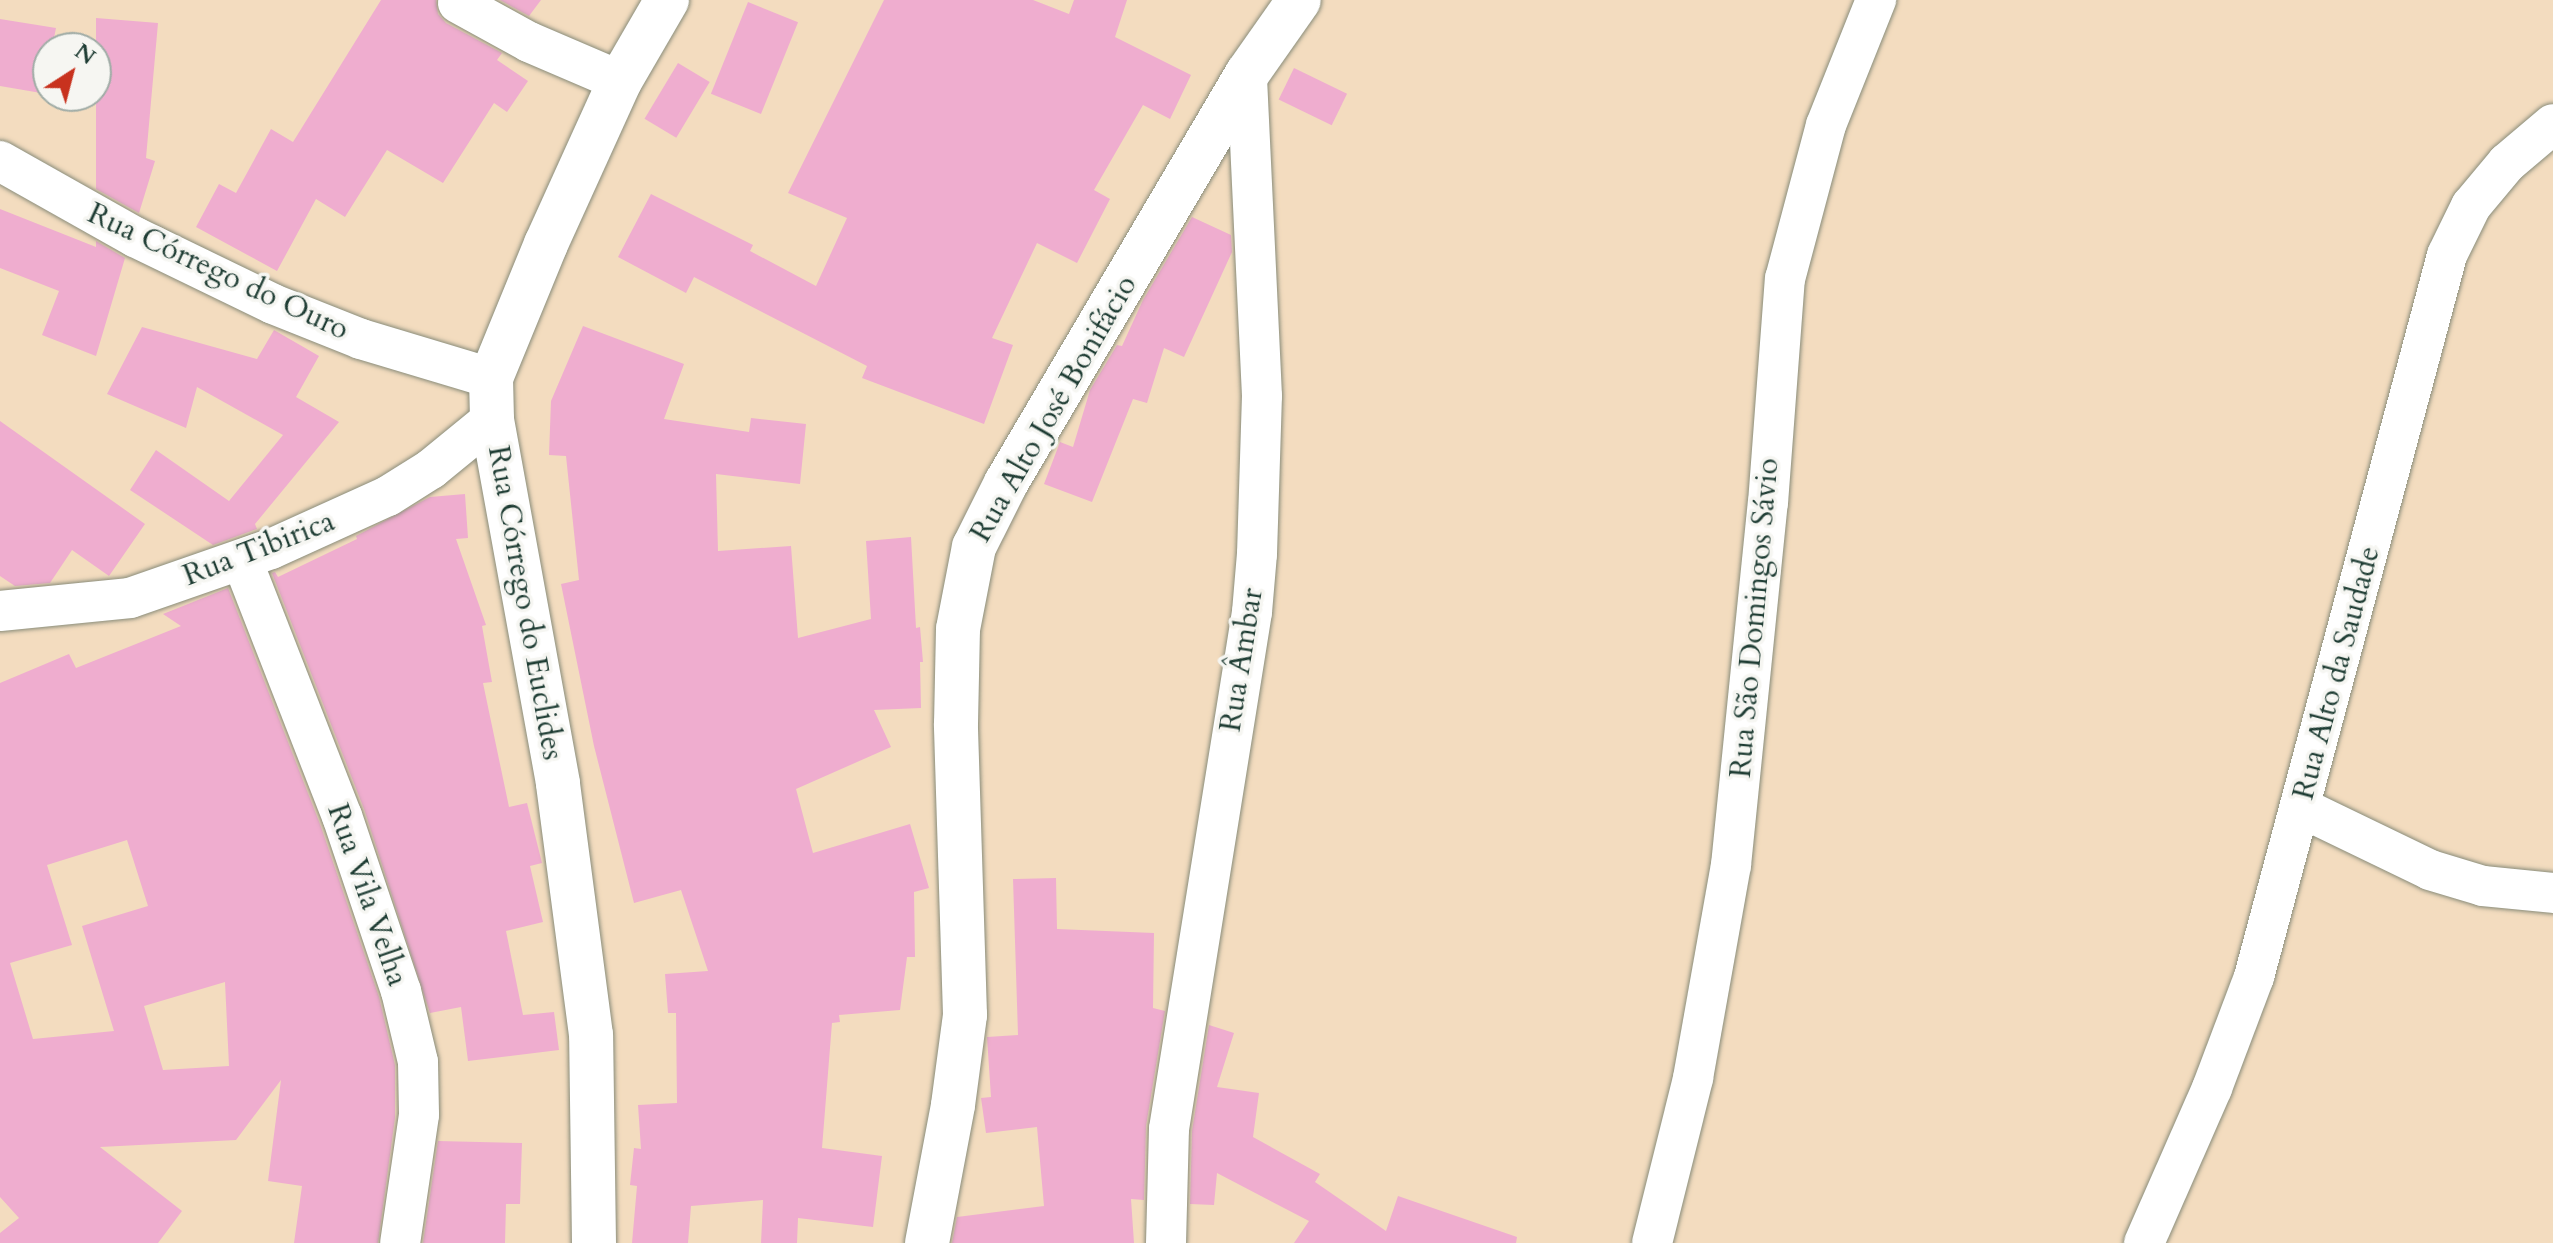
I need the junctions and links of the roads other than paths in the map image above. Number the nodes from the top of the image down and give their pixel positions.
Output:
1 (667, 0) edge
2 (1299, 0) edge
3 (1876, 0) edge
4 (458, 3) dead end
5 (1247, 74) junction
6 (620, 81) junction
7 (2553, 124) edge
8 (0, 161) edge
9 (492, 398) junction
10 (242, 560) junction
11 (0, 611) edge
12 (2302, 808) junction
13 (2553, 893) edge
14 (400, 1243) edge
15 (594, 1243) edge
16 (927, 1243) edge
17 (1166, 1243) edge
18 (1652, 1243) edge
19 (2144, 1243) edge

1 - 6 street
2 - 5 street, Rua Alto José Bonifácio
3 - 18 street, Rua São Domingos Sávio
4 - 6 street
5 - 16 street, Rua Alto José Bonifácio
5 - 17 street, Rua Âmbar
6 - 9 street
7 - 12 street, Rua Alto da Saudade
8 - 9 street, Rua Córrego do Ouro
9 - 10 street, Rua Tibirica
9 - 15 street, Rua Córrego do Euclides
10 - 11 street, Rua Tibirica
10 - 14 street, Rua Vila Velha
12 - 13 street
12 - 19 street, Rua Alto da Saudade

